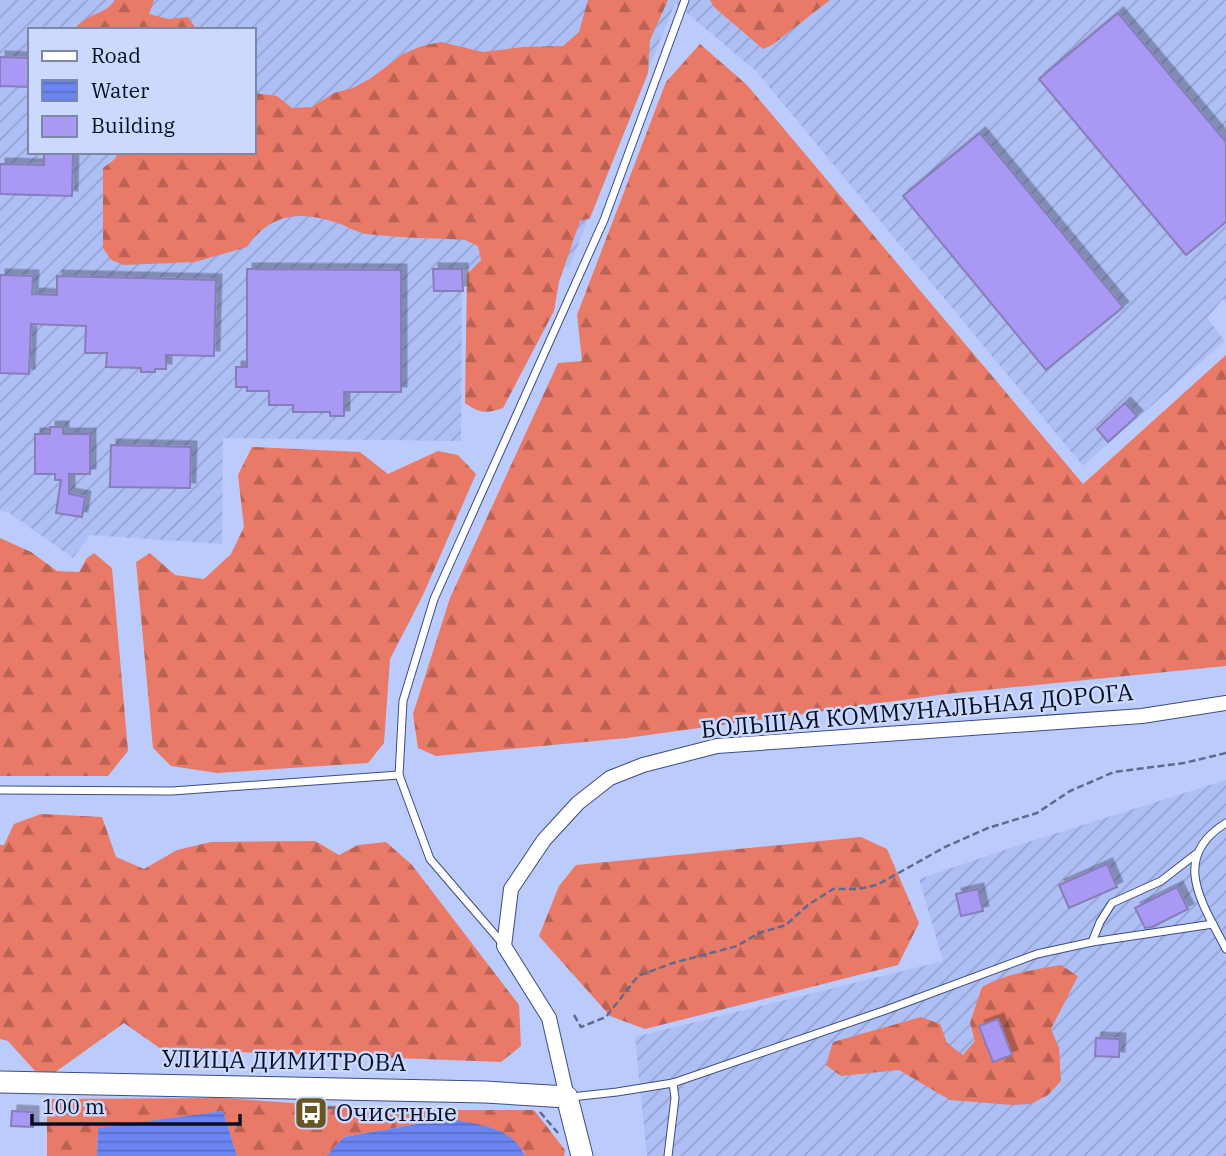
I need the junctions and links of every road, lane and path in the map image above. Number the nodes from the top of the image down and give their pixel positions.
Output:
1 (685, 0) edge
2 (1226, 704) edge
3 (1226, 753) edge
4 (398, 775) junction
5 (0, 790) edge
6 (1226, 823) edge
7 (1196, 855) junction
8 (1213, 924) junction
9 (1092, 942) junction
10 (505, 946) junction
11 (1226, 949) edge
12 (574, 1016) dead end
13 (0, 1082) edge
14 (673, 1083) junction
15 (567, 1097) junction
16 (296, 1107) dead end
17 (350, 1108) dead end
18 (540, 1111) dead end
19 (561, 1137) dead end
20 (582, 1156) edge
21 (668, 1156) edge

1 - 4 lane
2 - 10 street, БОЛЬШАЯ КОММУНАЛЬНАЯ ДОРОГА
3 - 12 path
4 - 5 lane
4 - 10 lane
6 - 7 lane
7 - 8 lane
7 - 9 lane
8 - 9 lane
8 - 11 lane
9 - 14 lane
10 - 15 street
13 - 15 street, УЛИЦА ДИМИТРОВА
14 - 15 lane
14 - 21 lane
15 - 20 street
16 - 17 path
18 - 19 path

